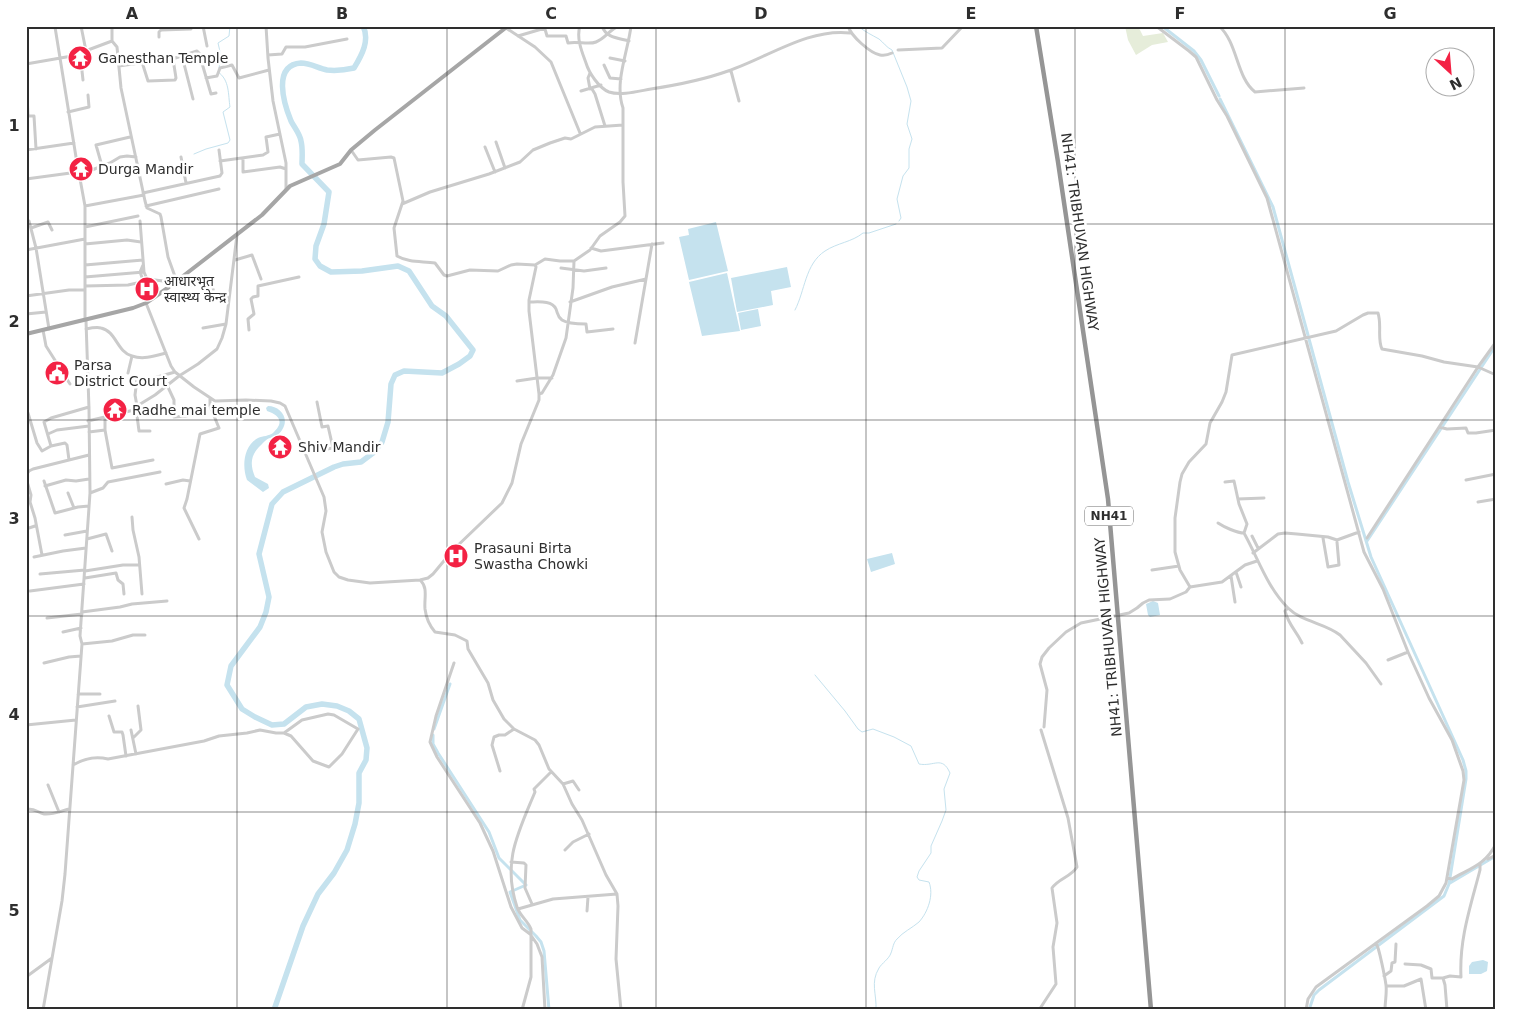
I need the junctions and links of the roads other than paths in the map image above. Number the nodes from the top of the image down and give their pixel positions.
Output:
1 (81, 26) edge
2 (112, 26) edge
3 (203, 26) edge
4 (266, 26) edge
5 (552, 26) edge
6 (580, 26) edge
7 (602, 26) edge
8 (619, 26) edge
9 (631, 26) edge
10 (848, 26) edge
11 (964, 26) edge
12 (1036, 26) edge
13 (1156, 26) edge
14 (1219, 26) edge
15 (55, 27) edge
16 (505, 27) edge
17 (172, 28) edge
18 (191, 29) dead end
19 (545, 29) junction
20 (850, 33) junction
21 (518, 36) junction
22 (607, 36) junction
23 (159, 38) dead end
24 (347, 39) dead end
25 (112, 40) junction
26 (629, 41) junction
27 (580, 42) junction
28 (207, 46) dead end
29 (898, 50) dead end
30 (86, 51) junction
31 (892, 53) dead end
32 (80, 54) junction
33 (268, 55) junction
34 (182, 56) junction
35 (59, 58) junction
36 (610, 58) dead end
37 (173, 59) junction
38 (625, 61) junction
39 (142, 62) junction
40 (26, 64) edge
41 (604, 65) dead end
42 (119, 66) junction
43 (269, 70) junction
44 (731, 71) junction
45 (590, 72) junction
46 (206, 78) junction
47 (621, 79) junction
48 (83, 80) dead end
49 (601, 86) junction
50 (1304, 88) dead end
51 (591, 89) junction
52 (581, 90) dead end
53 (620, 93) junction
54 (216, 94) dead end
55 (27, 95) edge
56 (88, 95) dead end
57 (193, 99) dead end
58 (739, 101) dead end
59 (27, 110) edge
60 (68, 112) junction
61 (623, 125) junction
62 (604, 126) junction
63 (580, 133) junction
64 (280, 134) junction
65 (130, 137) junction
66 (496, 142) dead end
67 (74, 143) junction
68 (485, 147) dead end
69 (36, 149) junction
70 (26, 150) edge
71 (219, 150) dead end
72 (351, 150) junction
73 (136, 157) junction
74 (181, 157) dead end
75 (243, 158) junction
76 (220, 161) junction
77 (102, 166) junction
78 (506, 168) junction
79 (286, 169) junction
80 (495, 172) junction
81 (79, 173) junction
82 (26, 179) edge
83 (186, 183) junction
84 (286, 189) junction
85 (219, 190) dead end
86 (143, 194) junction
87 (402, 204) junction
88 (85, 206) junction
89 (146, 206) junction
90 (138, 216) dead end
91 (140, 221) dead end
92 (26, 222) edge
93 (85, 227) junction
94 (31, 228) junction
95 (52, 230) dead end
96 (237, 234) junction
97 (85, 238) junction
98 (141, 242) junction
99 (663, 243) dead end
100 (85, 244) junction
101 (652, 244) junction
102 (36, 248) junction
103 (591, 248) junction
104 (26, 250) edge
105 (143, 260) junction
106 (235, 260) junction
107 (574, 260) junction
108 (85, 265) junction
109 (535, 265) junction
110 (561, 268) dead end
111 (606, 268) dead end
112 (574, 270) junction
113 (142, 272) junction
114 (184, 276) junction
115 (85, 277) junction
116 (299, 277) dead end
117 (646, 278) junction
118 (261, 279) dead end
119 (145, 280) junction
120 (206, 281) dead end
121 (177, 282) junction
122 (169, 287) junction
123 (85, 288) junction
124 (213, 289) dead end
125 (44, 294) junction
126 (26, 296) edge
127 (230, 296) junction
128 (529, 302) junction
129 (570, 302) junction
130 (146, 303) junction
131 (46, 312) junction
132 (26, 314) edge
133 (85, 321) junction
134 (568, 322) junction
135 (226, 324) junction
136 (203, 328) dead end
137 (49, 329) junction
138 (86, 329) junction
139 (613, 329) dead end
140 (43, 330) junction
141 (248, 330) dead end
142 (26, 334) edge
143 (1306, 338) junction
144 (1496, 342) edge
145 (635, 343) dead end
146 (166, 353) junction
147 (132, 356) junction
148 (1480, 367) junction
149 (175, 372) junction
150 (128, 373) dead end
151 (1496, 375) edge
152 (179, 376) junction
153 (537, 378) junction
154 (552, 378) junction
155 (517, 381) dead end
156 (70, 384) dead end
157 (167, 385) junction
158 (539, 394) junction
159 (210, 398) junction
160 (317, 402) dead end
161 (89, 407) junction
162 (136, 407) junction
163 (26, 412) edge
164 (187, 416) dead end
165 (105, 418) junction
166 (88, 421) junction
167 (88, 426) junction
168 (1439, 427) junction
169 (105, 430) junction
170 (1496, 430) edge
171 (150, 431) dead end
172 (89, 432) junction
173 (48, 434) junction
174 (51, 446) junction
175 (304, 450) junction
176 (89, 455) junction
177 (69, 460) junction
178 (153, 460) dead end
179 (160, 472) dead end
180 (1496, 474) edge
181 (26, 476) edge
182 (89, 478) junction
183 (1466, 480) dead end
184 (44, 481) dead end
185 (190, 481) junction
186 (1225, 482) dead end
187 (166, 484) dead end
188 (45, 486) junction
189 (68, 492) dead end
190 (90, 493) junction
191 (1264, 498) dead end
192 (1496, 499) edge
193 (1238, 500) junction
194 (1478, 502) dead end
195 (89, 506) junction
196 (74, 508) junction
197 (132, 517) dead end
198 (1218, 523) dead end
199 (35, 526) junction
200 (26, 529) edge
201 (88, 531) junction
202 (1359, 532) junction
203 (1244, 534) junction
204 (66, 535) dead end
205 (1252, 536) dead end
206 (1323, 537) junction
207 (1366, 538) dead end
208 (87, 539) junction
209 (199, 539) dead end
210 (1337, 542) dead end
211 (86, 548) junction
212 (1258, 548) junction
213 (112, 551) dead end
214 (1253, 553) junction
215 (42, 555) junction
216 (34, 557) dead end
217 (1257, 561) junction
218 (139, 565) junction
219 (1179, 566) junction
220 (85, 570) junction
221 (1152, 570) dead end
222 (1236, 572) junction
223 (40, 574) dead end
224 (1231, 576) junction
225 (84, 578) junction
226 (420, 580) junction
227 (84, 584) junction
228 (1241, 587) dead end
229 (1190, 588) junction
230 (30, 591) dead end
231 (124, 594) dead end
232 (142, 594) dead end
233 (167, 601) dead end
234 (1235, 602) dead end
235 (1288, 608) junction
236 (82, 613) junction
237 (1117, 615) junction
238 (47, 618) dead end
239 (81, 628) junction
240 (63, 632) dead end
241 (145, 635) dead end
242 (1302, 643) dead end
243 (82, 644) junction
244 (1408, 652) junction
245 (81, 656) junction
246 (1388, 660) dead end
247 (44, 663) dead end
248 (454, 663) dead end
249 (1381, 684) dead end
250 (78, 694) junction
251 (100, 694) dead end
252 (115, 701) dead end
253 (138, 706) dead end
254 (76, 707) junction
255 (110, 716) dead end
256 (76, 720) junction
257 (26, 725) edge
258 (514, 729) junction
259 (131, 730) dead end
260 (284, 733) junction
261 (133, 738) junction
262 (136, 754) junction
263 (126, 756) junction
264 (72, 765) junction
265 (500, 771) dead end
266 (551, 772) junction
267 (563, 784) junction
268 (48, 785) dead end
269 (579, 790) dead end
270 (26, 806) edge
271 (69, 809) junction
272 (59, 812) junction
273 (589, 834) junction
274 (1496, 844) edge
275 (565, 850) dead end
276 (1496, 854) edge
277 (1485, 860) junction
278 (512, 862) junction
279 (1480, 866) junction
280 (1447, 878) junction
281 (617, 894) junction
282 (588, 898) junction
283 (532, 904) junction
284 (518, 909) junction
285 (587, 911) dead end
286 (530, 934) junction
287 (1376, 943) junction
288 (1396, 944) dead end
289 (52, 958) junction
290 (1405, 964) dead end
291 (1384, 976) junction
292 (26, 977) edge
293 (1443, 978) junction
294 (1386, 986) junction
295 (43, 1010) edge
296 (522, 1010) edge
297 (546, 1010) edge
298 (621, 1010) edge
299 (1039, 1010) edge
300 (1151, 1010) edge
301 (1306, 1010) edge
302 (1384, 1010) edge
303 (1426, 1010) edge
304 (1447, 1010) edge

1 - 30 street
2 - 25 street
3 - 28 street
4 - 33 street
5 - 19 street
6 - 27 street
7 - 22 street
8 - 22 street
9 - 26 street
10 - 20 street
11 - 29 street
12 - 237 highway, NH41: TRIBHUVAN HIGHWAY / NH41
13 - 143 street
14 - 50 street
15 - 35 street
16 - 21 street
16 - 72 main road
17 - 18 street
17 - 23 street
19 - 21 street
19 - 27 street
20 - 31 street
20 - 44 street
21 - 63 street
22 - 26 street
22 - 27 street
24 - 33 street
25 - 30 street
25 - 42 street
26 - 38 street
27 - 45 street
30 - 32 street
32 - 35 street
32 - 48 street
33 - 43 street
34 - 37 street
34 - 46 street
34 - 57 street
35 - 40 street
35 - 60 street
36 - 38 street
37 - 39 street
37 - 39 street
38 - 47 street
39 - 42 street
41 - 47 street
42 - 65 street
43 - 46 street
43 - 64 street
44 - 53 street
44 - 58 street
45 - 49 street
45 - 51 street
46 - 54 street
47 - 53 street
49 - 51 street
49 - 53 street
51 - 52 street
51 - 62 street
53 - 61 street
55 - 59 street
56 - 60 street
59 - 69 street
60 - 67 street
61 - 62 street
61 - 103 street
62 - 63 street
63 - 78 street
64 - 75 street
64 - 79 street
65 - 73 street
65 - 77 street
66 - 78 street
67 - 69 street
67 - 81 street
68 - 80 street
69 - 70 street
71 - 76 street
72 - 84 main road
72 - 87 street
73 - 77 street
73 - 86 street
74 - 83 street
75 - 76 street
75 - 79 street
76 - 83 street
77 - 81 street
78 - 80 street
79 - 84 street
80 - 87 street
81 - 82 street
81 - 88 street
83 - 86 street
84 - 96 main road
85 - 89 street
86 - 88 street
86 - 89 street
87 - 109 street
88 - 93 street
89 - 121 street
90 - 93 street
91 - 98 street
92 - 94 street
93 - 97 street
94 - 95 street
94 - 102 street
96 - 106 street
96 - 114 main road
97 - 100 street
97 - 102 street
98 - 100 street
98 - 105 street
99 - 101 street
100 - 108 street
101 - 103 street
101 - 117 street
102 - 104 street
102 - 125 street
103 - 107 street
105 - 108 street
105 - 113 street
106 - 118 street
106 - 127 street
107 - 109 street
107 - 112 street
108 - 115 street
109 - 128 street
110 - 112 street
111 - 112 street
112 - 129 street
113 - 115 street
113 - 119 street
114 - 120 street
114 - 121 main road
115 - 123 street
116 - 141 street
117 - 129 street
117 - 145 street
119 - 122 street
119 - 123 street
121 - 122 main road
122 - 130 main road
123 - 125 street
123 - 133 street
124 - 127 street
125 - 126 street
125 - 131 street
127 - 135 street
128 - 134 street
128 - 153 street
129 - 134 street
130 - 133 main road
130 - 146 street
131 - 132 street
131 - 137 street
133 - 137 main road
133 - 138 street
134 - 139 street
134 - 154 street
135 - 136 street
135 - 152 street
137 - 140 main road
138 - 147 street
138 - 161 street
140 - 142 main road
140 - 156 street
143 - 148 street
143 - 202 street
143 - 219 street
144 - 148 street
146 - 147 street
146 - 149 street
147 - 150 street
148 - 151 street
148 - 168 street
149 - 152 street
149 - 162 street
152 - 157 street
152 - 159 street
153 - 154 street
153 - 155 street
153 - 158 street
154 - 158 street
157 - 162 street
157 - 164 street
158 - 226 street
159 - 175 street
159 - 185 street
160 - 175 street
161 - 166 street
161 - 173 street
162 - 165 street
162 - 171 street
163 - 174 street
165 - 166 street
165 - 169 street
166 - 167 street
167 - 172 street
167 - 173 street
168 - 170 street
168 - 207 street
169 - 172 street
169 - 178 street
172 - 176 street
173 - 174 street
174 - 177 street
175 - 226 street
176 - 177 street
176 - 182 street
177 - 181 street
179 - 190 street
180 - 183 street
181 - 199 street
182 - 188 street
182 - 190 street
184 - 188 street
185 - 187 street
185 - 209 street
186 - 193 street
188 - 196 street
189 - 196 street
190 - 195 street
191 - 193 street
192 - 194 street
193 - 203 street
195 - 196 street
195 - 201 street
197 - 218 street
198 - 203 street
199 - 200 street
199 - 215 street
201 - 204 street
201 - 208 street
202 - 206 street
202 - 244 street
203 - 214 street
205 - 212 street
206 - 210 street
206 - 212 street
208 - 211 street
208 - 213 street
211 - 215 street
211 - 220 street
212 - 214 street
214 - 217 street
215 - 216 street
217 - 222 street
217 - 235 street
218 - 220 street
218 - 232 street
219 - 221 street
219 - 229 street
220 - 223 street
220 - 225 street
222 - 224 street
222 - 228 street
224 - 229 street
224 - 234 street
225 - 227 street
225 - 231 street
226 - 258 street
227 - 230 street
227 - 236 street
229 - 237 street
233 - 236 street
235 - 242 street
235 - 249 street
236 - 238 street
236 - 239 street
237 - 299 street
237 - 300 highway, NH41: TRIBHUVAN HIGHWAY / NH41
239 - 240 street
239 - 243 street
241 - 243 street
243 - 245 street
244 - 246 street
244 - 280 street
245 - 247 street
245 - 250 street
248 - 286 street
250 - 251 street
250 - 254 street
252 - 254 street
253 - 261 street
254 - 256 street
255 - 263 street
256 - 257 street
256 - 264 street
258 - 265 street
258 - 266 street
259 - 261 street
260 - 260 street
260 - 262 street
261 - 262 street
262 - 263 street
263 - 264 street
264 - 271 street
266 - 267 street
266 - 278 street
267 - 269 street
267 - 273 street
268 - 272 street
270 - 272 street
271 - 272 street
271 - 289 street
273 - 275 street
273 - 281 street
274 - 277 street
276 - 277 street
277 - 279 street
278 - 283 street
278 - 284 street
279 - 280 street
279 - 293 street
280 - 287 street
281 - 282 street
281 - 298 street
282 - 283 street
282 - 285 street
283 - 284 street
284 - 286 street
286 - 296 street
286 - 297 street
287 - 291 street
287 - 301 street
288 - 291 street
289 - 292 street
289 - 295 street
290 - 293 street
291 - 294 street
293 - 304 street
294 - 302 street
294 - 303 street

